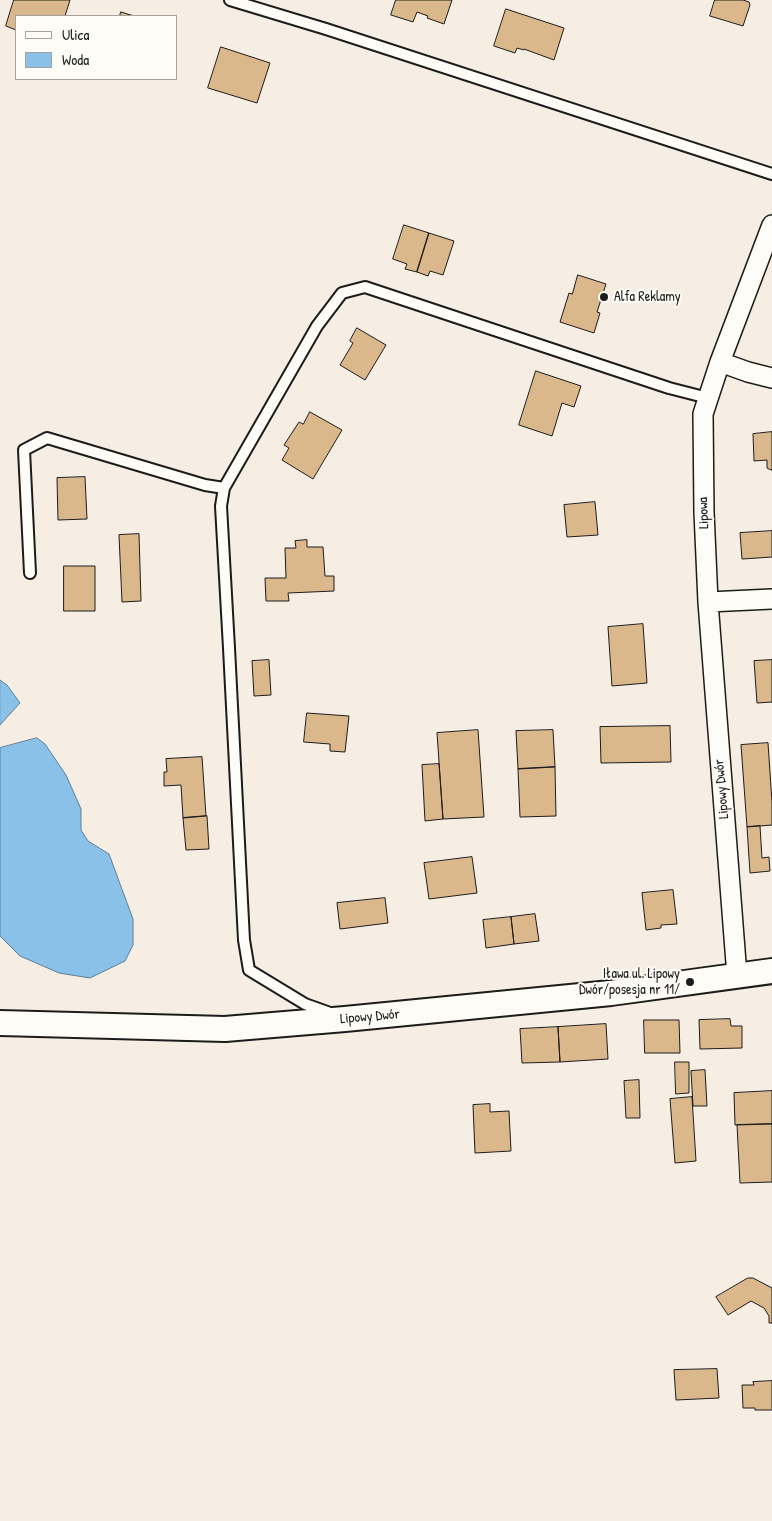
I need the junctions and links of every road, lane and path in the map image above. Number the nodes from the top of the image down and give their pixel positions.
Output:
1 (230, 0) edge
2 (772, 174) edge
3 (772, 225) edge
4 (720, 362) junction
5 (772, 378) edge
6 (708, 398) junction
7 (224, 488) junction
8 (30, 572) dead end
9 (772, 599) edge
10 (708, 602) junction
11 (772, 971) edge
12 (738, 976) junction
13 (345, 1019) junction
14 (0, 1023) edge

1 - 2 lane
3 - 4 street, Lipowa
4 - 5 street
4 - 6 street, Lipowa
6 - 7 lane
6 - 10 street, Lipowa
7 - 8 lane
7 - 13 lane
9 - 10 street
10 - 12 street, Lipowy Dwór
11 - 12 street, Lipowy Dwór
12 - 13 street, Lipowy Dwór
13 - 14 street, Lipowy Dwór

